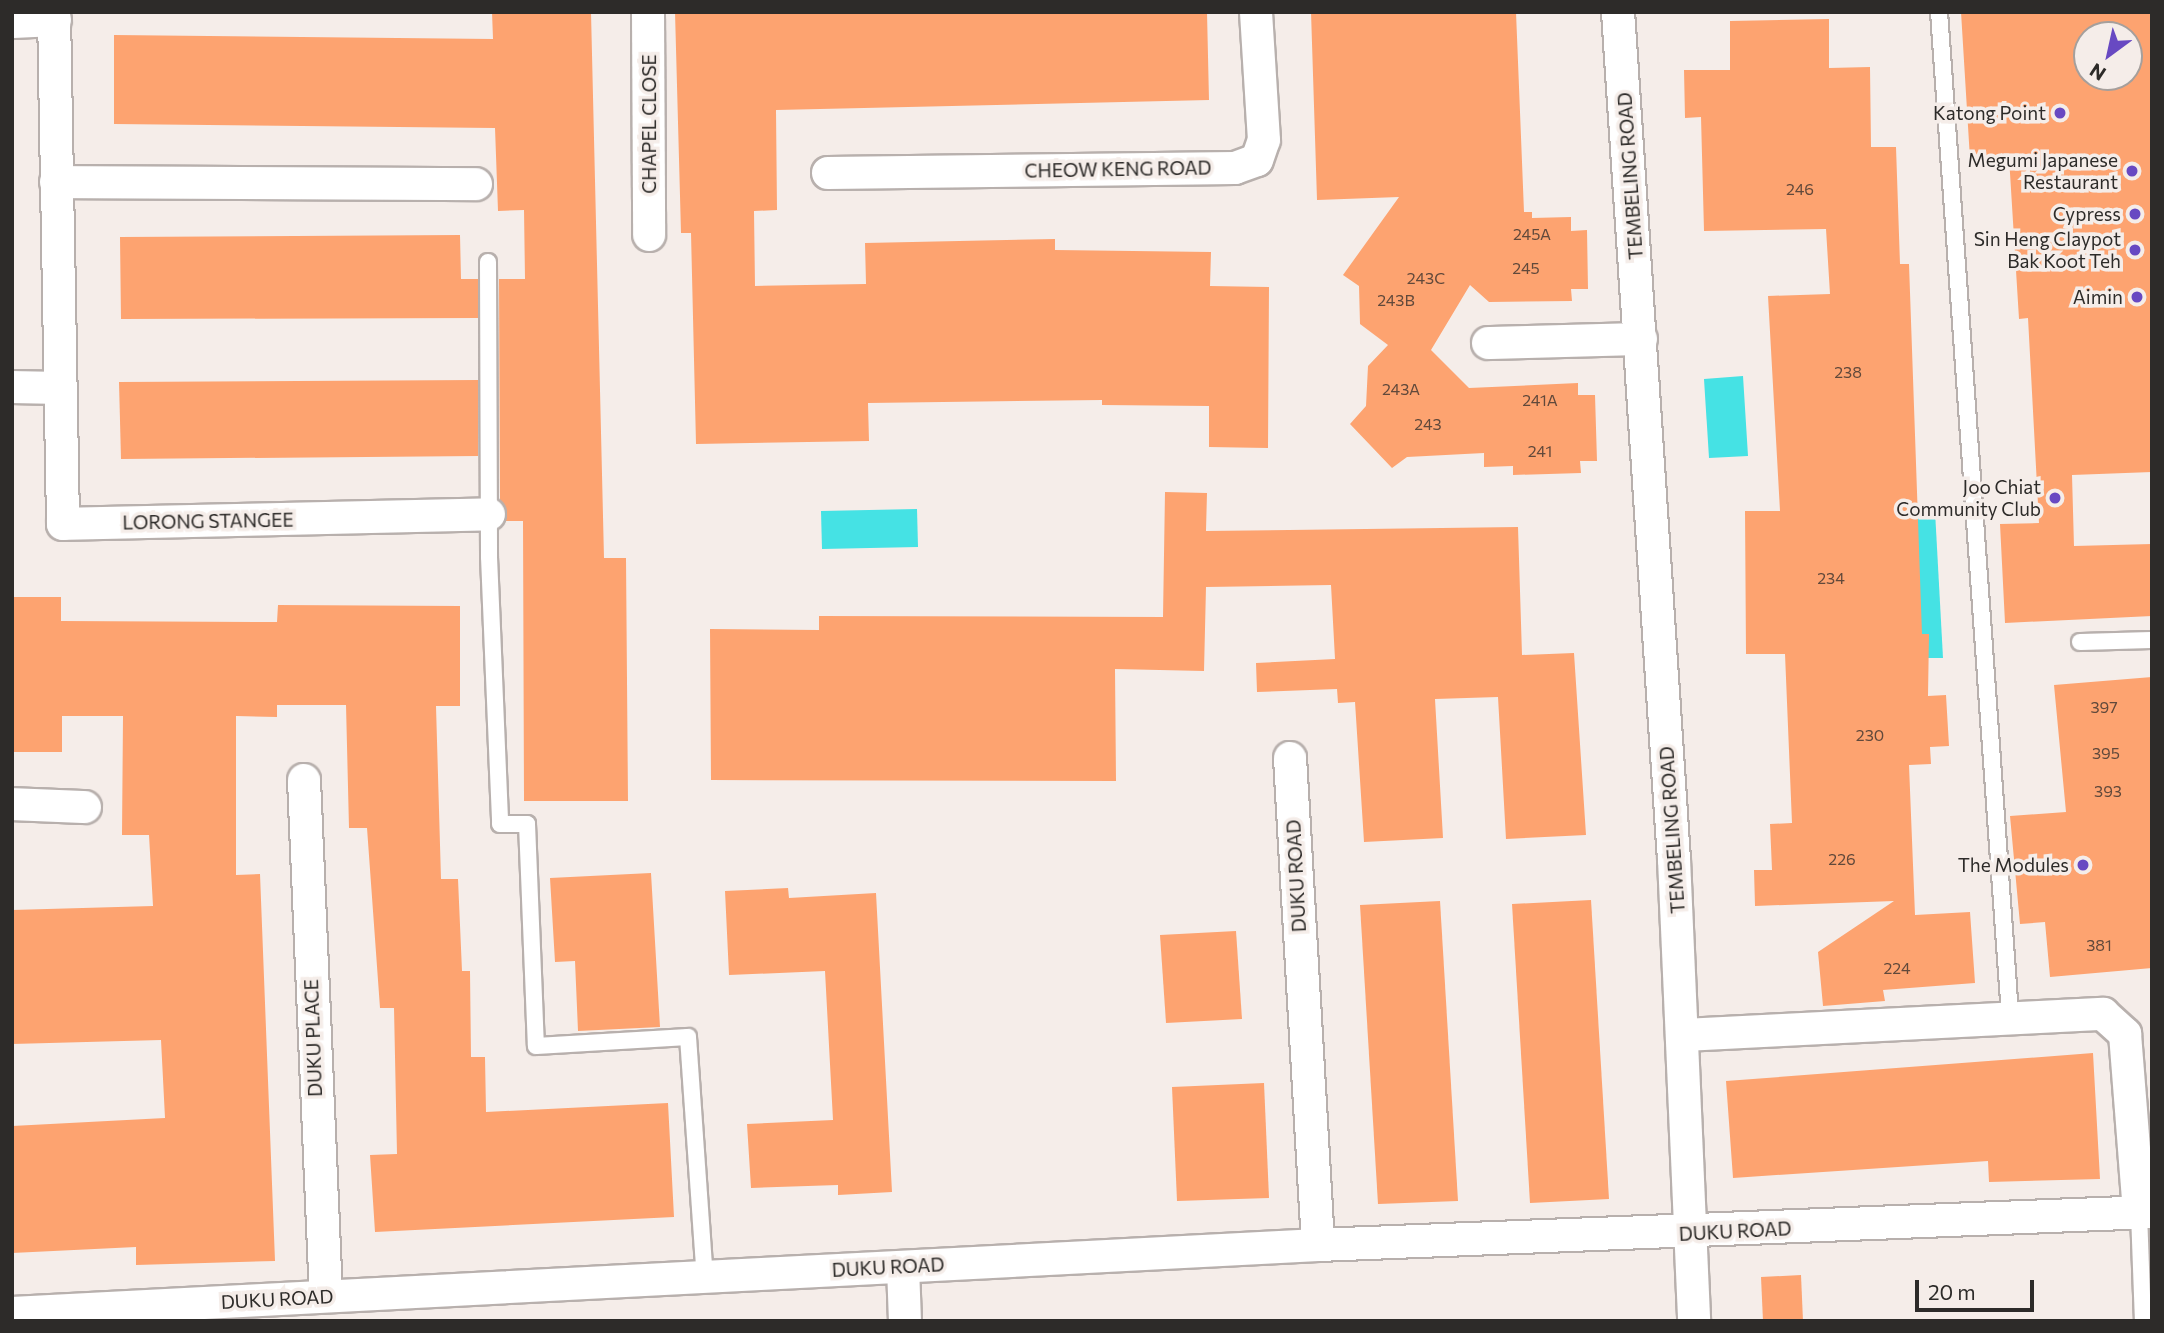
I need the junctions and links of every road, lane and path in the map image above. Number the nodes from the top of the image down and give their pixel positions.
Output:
1 (648, 12) edge
2 (1256, 12) edge
3 (1618, 12) edge
4 (1939, 12) edge
5 (55, 16) edge
6 (12, 22) edge
7 (828, 173) dead end
8 (56, 182) junction
9 (476, 184) dead end
10 (649, 235) dead end
11 (488, 262) dead end
12 (1641, 339) junction
13 (1488, 343) dead end
14 (12, 387) edge
15 (58, 388) junction
16 (489, 514) junction
17 (2152, 640) edge
18 (2080, 642) dead end
19 (1290, 758) dead end
20 (304, 780) dead end
21 (12, 804) edge
22 (85, 807) dead end
23 (2010, 1016) junction
24 (1684, 1035) junction
25 (2145, 1213) edge
26 (1691, 1234) junction
27 (1318, 1245) junction
28 (903, 1267) junction
29 (705, 1278) junction
30 (326, 1296) junction
31 (460, 1307) edge
32 (12, 1313) edge
33 (123, 1314) edge
34 (905, 1321) edge
35 (1695, 1321) edge
36 (2143, 1321) edge

1 - 10 street, CHAPEL CLOSE
2 - 7 street, CHEOW KENG ROAD
3 - 12 street, TEMBELING ROAD
4 - 23 lane
5 - 6 street, LORONG STANGEE
5 - 8 street, LORONG STANGEE
8 - 9 street
8 - 15 street, LORONG STANGEE
11 - 16 lane
12 - 13 street
12 - 24 street, TEMBELING ROAD
14 - 15 street
15 - 16 street, LORONG STANGEE
16 - 29 lane
17 - 18 lane
19 - 27 street, DUKU ROAD
20 - 30 street, DUKU PLACE
21 - 22 street
23 - 24 street
23 - 25 street
24 - 26 street, TEMBELING ROAD
25 - 26 street, DUKU ROAD
25 - 36 lane
26 - 27 street, DUKU ROAD
26 - 35 street, TEMBELING ROAD
27 - 28 street, DUKU ROAD
28 - 29 street, DUKU ROAD
28 - 34 street
29 - 31 street, DUKU ROAD
30 - 31 street, DUKU ROAD
30 - 33 street, DUKU ROAD
32 - 33 street, DUKU ROAD

